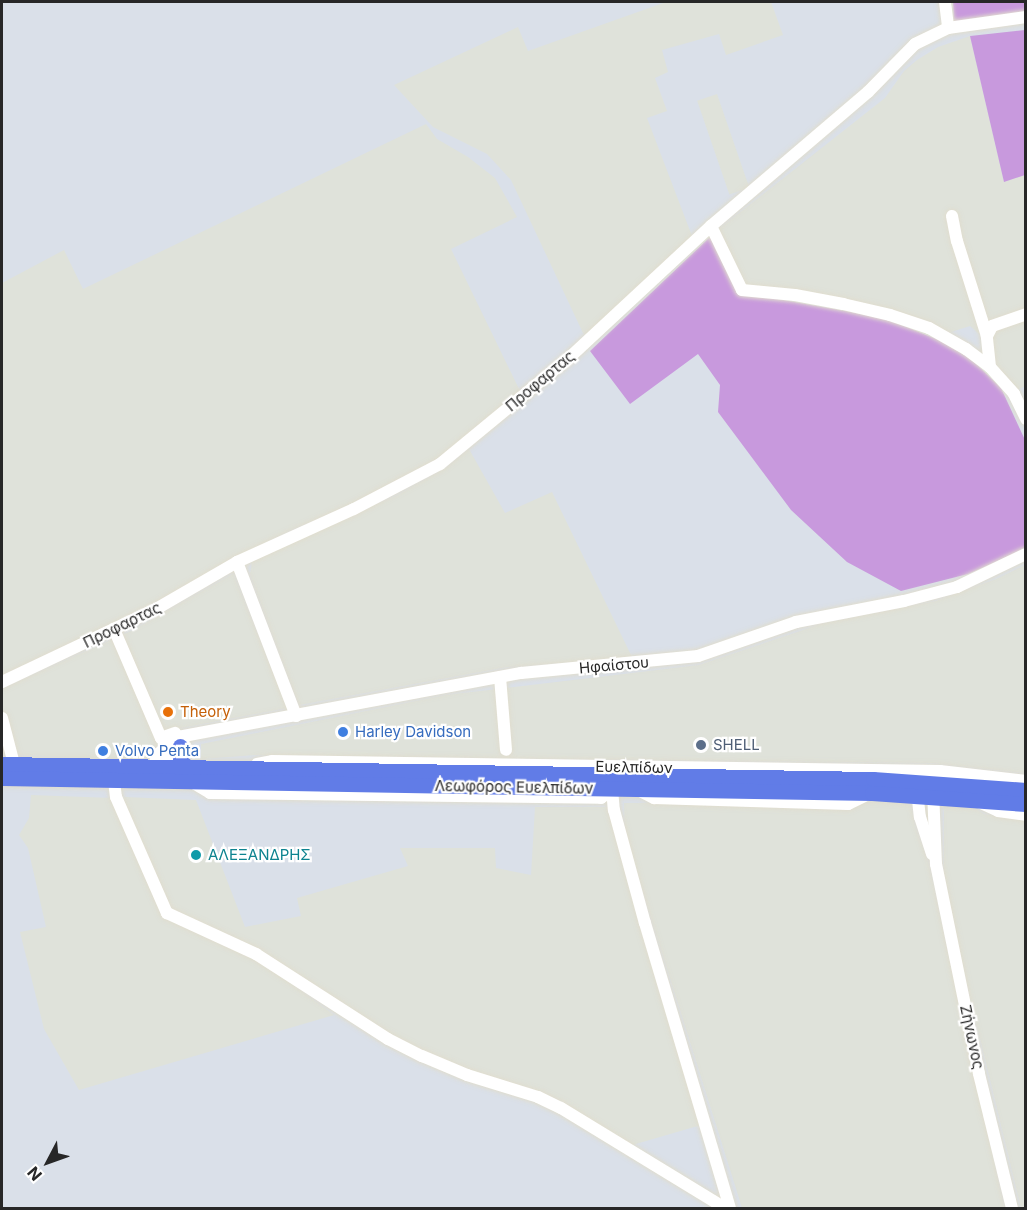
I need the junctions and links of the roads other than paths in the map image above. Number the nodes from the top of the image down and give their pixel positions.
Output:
1 (945, 2) edge
2 (1026, 17) edge
3 (948, 28) junction
4 (952, 216) dead end
5 (711, 226) junction
6 (1026, 314) edge
7 (987, 336) junction
8 (990, 367) junction
9 (1020, 393) edge
10 (1026, 419) edge
11 (1026, 554) edge
12 (237, 562) junction
13 (114, 629) junction
14 (500, 677) junction
15 (2, 682) edge
16 (296, 716) junction
17 (2, 718) edge
18 (185, 739) junction
19 (506, 750) dead end
20 (8, 764) edge
21 (155, 773) junction
22 (826, 774) junction
23 (191, 775) junction
24 (2, 778) edge
25 (114, 781) junction
26 (1026, 781) edge
27 (741, 784) junction
28 (612, 789) junction
29 (925, 789) junction
30 (1026, 790) edge
31 (973, 798) junction
32 (1026, 804) edge
33 (1026, 815) edge
34 (725, 1209) edge
35 (730, 1209) edge
36 (1012, 1209) edge

1 - 3 street
2 - 3 street, Προφαρτας
3 - 5 street, Προφαρτας
4 - 7 street
5 - 8 street
5 - 12 street, Προφαρτας
6 - 7 street
7 - 8 street
8 - 9 street
9 - 10 street
11 - 14 street, Ηφαίστου
12 - 13 street, Προφαρτας
12 - 16 street
13 - 15 street, Προφαρτας
13 - 18 street, Ηφαίστου
14 - 16 street, Ηφαίστου
14 - 19 street
16 - 18 street, Ηφαίστου
17 - 20 street
18 - 21 street
18 - 23 main road
20 - 21 main road, Λεωφόρος Ευελπίδων
21 - 23 main road, Λεωφόρος Ευελπίδων
21 - 25 main road, Λεωφόρος Ευελπίδων
22 - 26 street
22 - 27 main road, Λεωφόρος Ευελπίδων
22 - 29 main road, Λεωφόρος Ευελπίδων
23 - 27 main road, Λεωφόρος Ευελπίδων
23 - 28 main road, Λεωφόρος Ευελπίδων
24 - 25 main road, Λεωφόρος Ευελπίδων
25 - 34 street
27 - 28 main road, Λεωφόρος Ευελπίδων
27 - 29 main road, Λεωφόρος Ευελπίδων
28 - 35 street
29 - 30 main road, Λεωφόρος Ευελπίδων
29 - 31 main road, Λεωφόρος Ευελπίδων
29 - 36 street, Ζήνωνος
31 - 32 main road, Λεωφόρος Ευελπίδων
31 - 33 street

